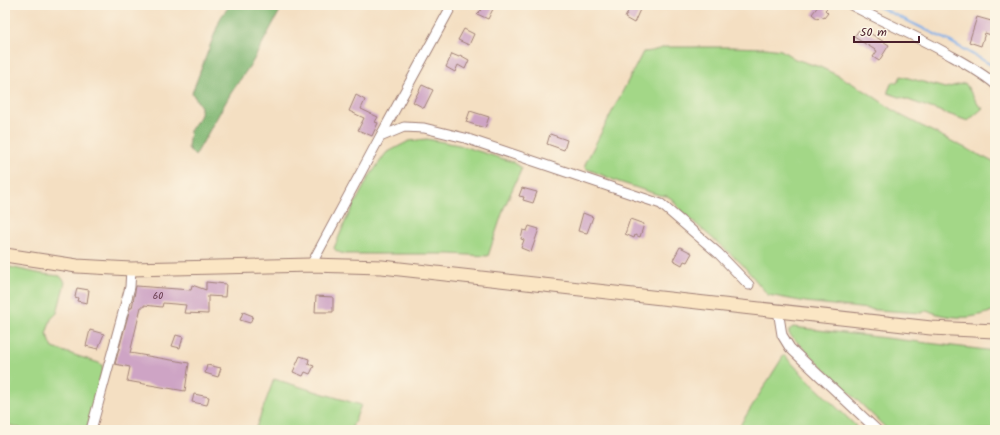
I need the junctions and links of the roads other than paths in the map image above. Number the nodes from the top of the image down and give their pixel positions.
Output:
1 (452, 5) edge
2 (851, 5) edge
3 (995, 84) edge
4 (380, 137) junction
5 (5, 255) edge
6 (311, 265) junction
7 (131, 269) junction
8 (750, 285) dead end
9 (778, 310) junction
10 (995, 331) edge
11 (91, 430) edge
12 (877, 430) edge

1 - 4 street
2 - 3 street
4 - 6 street
4 - 8 street
5 - 7 street
6 - 7 street
6 - 9 street
7 - 11 street
9 - 10 street
9 - 12 street

